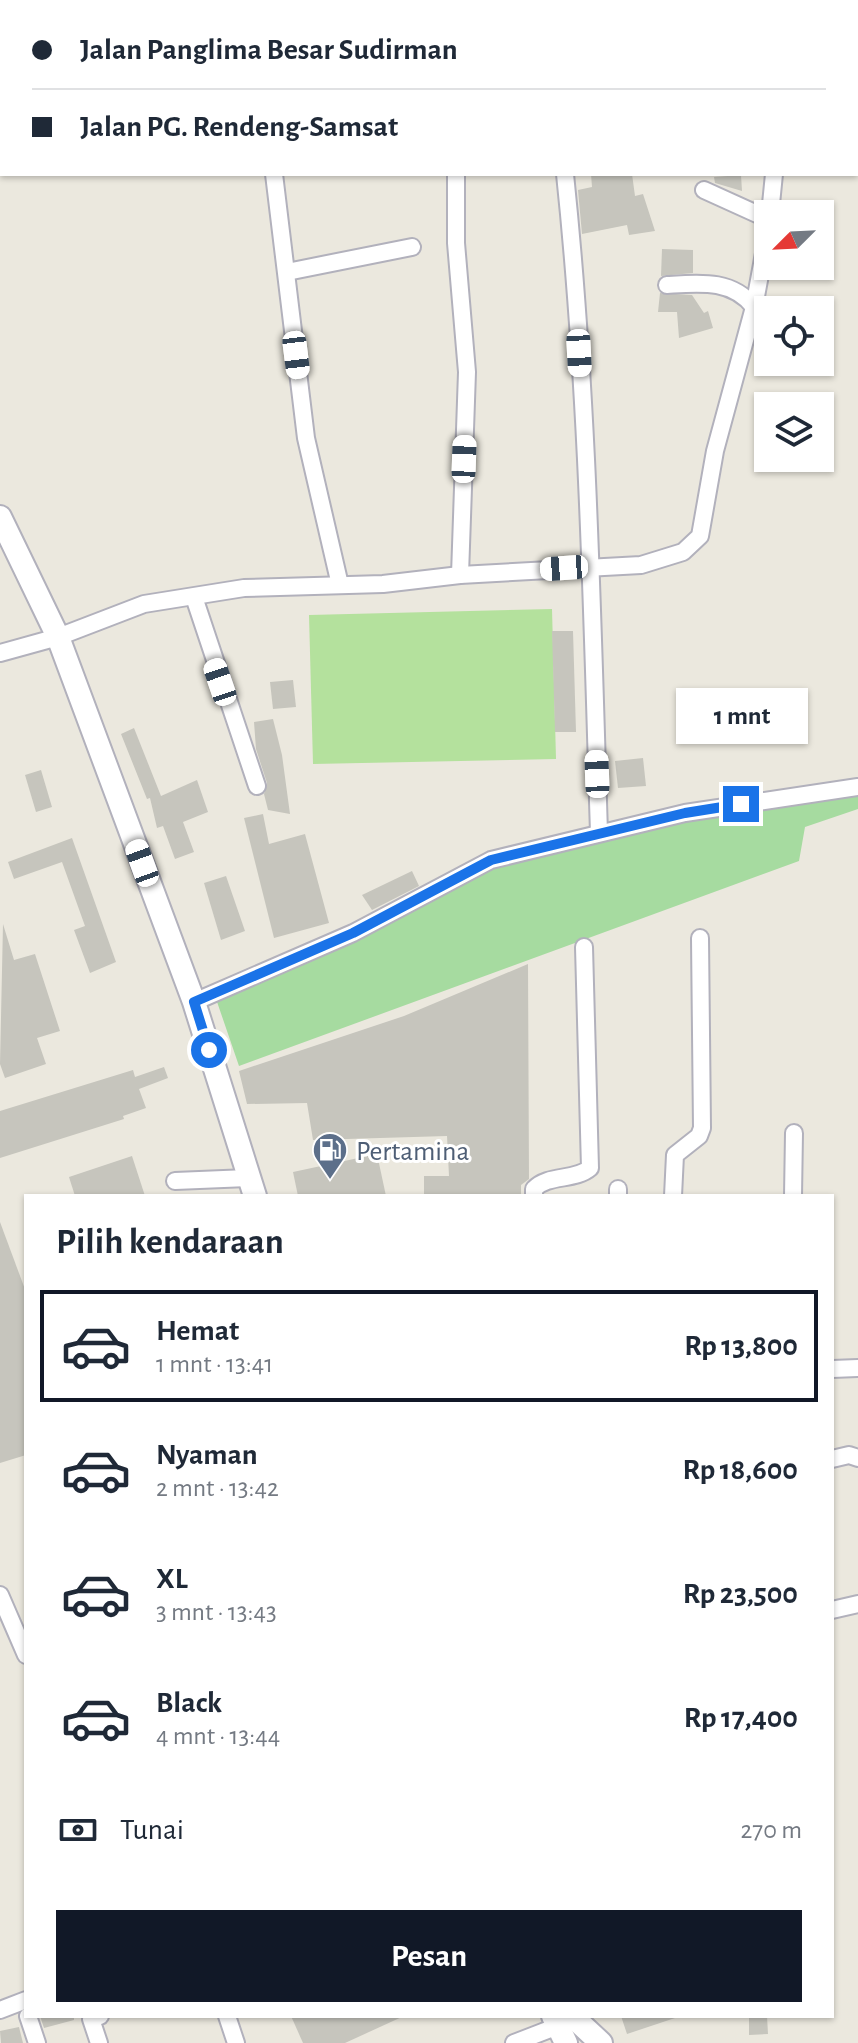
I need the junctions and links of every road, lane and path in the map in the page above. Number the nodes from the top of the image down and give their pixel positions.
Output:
1 (274, 176) edge
2 (456, 176) edge
3 (565, 176) edge
4 (774, 176) edge
5 (704, 190) dead end
6 (771, 200) edge
7 (754, 210) edge
8 (412, 247) dead end
9 (287, 272) junction
10 (667, 285) dead end
11 (754, 307) joint
12 (1, 520) edge
13 (590, 566) junction
14 (460, 575) junction
15 (340, 585) junction
16 (194, 597) junction
17 (58, 637) junction
18 (0, 653) edge
19 (257, 786) dead end
20 (858, 787) edge
21 (599, 833) junction
22 (700, 938) dead end
23 (584, 947) dead end
24 (194, 1002) junction
25 (794, 1133) dead end
26 (175, 1181) dead end
27 (251, 1187) edge
28 (534, 1194) edge
29 (673, 1194) edge
30 (793, 1194) edge
31 (858, 1368) edge
32 (834, 1369) edge
33 (858, 1458) edge
34 (834, 1459) edge
35 (0, 1595) edge
36 (858, 1604) edge
37 (834, 1610) edge
38 (24, 1650) edge
39 (24, 2007) edge
40 (0, 2010) edge
41 (29, 2018) edge
42 (94, 2018) edge
43 (228, 2018) edge
44 (562, 2025) edge
45 (37, 2043) edge
46 (99, 2043) edge
47 (236, 2043) edge
48 (514, 2043) edge
49 (601, 2043) edge

1 - 9 street
2 - 14 street
3 - 13 street
4 - 6 street
5 - 7 street
8 - 9 street
9 - 15 street
10 - 11 street
11 - 13 street
12 - 17 main road
13 - 14 street
13 - 21 street
14 - 15 street
15 - 16 street
16 - 17 street
16 - 19 street
17 - 18 street
17 - 24 main road
20 - 21 street
21 - 24 street
22 - 29 street
23 - 28 street
24 - 27 main road
25 - 30 street
26 - 27 street
31 - 32 street
33 - 34 street
35 - 38 street
36 - 37 street
39 - 40 street
41 - 45 street
42 - 46 street
43 - 47 street
44 - 48 street
44 - 49 main road

